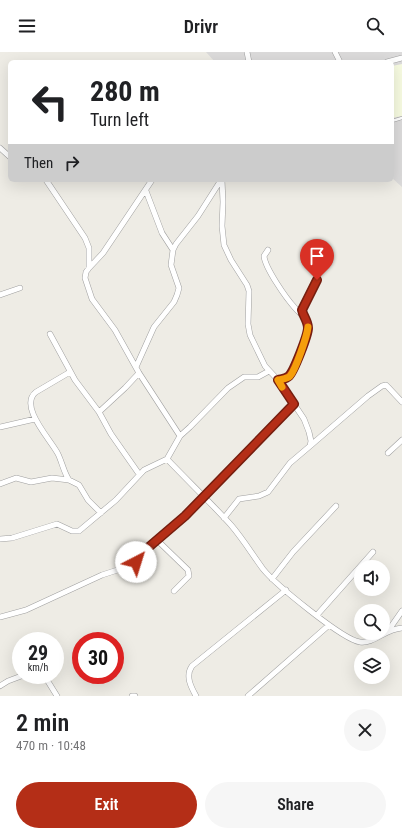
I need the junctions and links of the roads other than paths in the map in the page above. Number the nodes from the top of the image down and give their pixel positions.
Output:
1 (398, 52) edge
2 (401, 58) edge
3 (0, 148) edge
4 (8, 155) edge
5 (47, 182) edge
6 (151, 182) edge
7 (221, 182) edge
8 (222, 182) edge
9 (146, 191) junction
10 (173, 250) junction
11 (268, 250) dead end
12 (89, 268) junction
13 (317, 280) dead end
14 (20, 288) dead end
15 (0, 294) edge
16 (303, 314) junction
17 (50, 334) dead end
18 (136, 367) junction
19 (269, 371) junction
20 (70, 372) junction
21 (139, 373) junction
22 (278, 380) junction
23 (402, 402) edge
24 (294, 404) junction
25 (99, 412) junction
26 (36, 419) junction
27 (0, 426) edge
28 (180, 436) junction
29 (402, 440) edge
30 (310, 446) junction
31 (388, 453) dead end
32 (167, 459) junction
33 (139, 474) junction
34 (69, 480) junction
35 (0, 484) edge
36 (203, 496) junction
37 (336, 506) dead end
38 (101, 513) junction
39 (224, 518) junction
40 (0, 539) edge
41 (157, 540) junction
42 (373, 552) dead end
43 (272, 578) junction
44 (286, 590) junction
45 (174, 591) dead end
46 (402, 611) edge
47 (317, 615) junction
48 (0, 617) edge
49 (329, 625) junction
50 (390, 628) edge
51 (402, 628) edge
52 (390, 631) edge
53 (373, 640) edge
54 (12, 680) edge
55 (50, 684) edge
56 (0, 686) edge
57 (57, 696) edge
58 (132, 696) edge
59 (135, 696) edge
60 (196, 696) edge
61 (248, 696) edge

1 - 2 street
3 - 4 street
5 - 12 street
6 - 9 street
7 - 10 street
8 - 19 street
9 - 10 street
9 - 12 street
10 - 18 street
11 - 16 street
12 - 18 street
13 - 16 street
14 - 15 street
16 - 22 street
17 - 20 street
18 - 21 street
19 - 22 street
19 - 28 street
20 - 25 street
20 - 26 street
21 - 25 street
21 - 28 street
22 - 24 street
23 - 30 street
24 - 30 street
24 - 36 street
25 - 33 street
26 - 27 street
26 - 34 street
28 - 32 street
29 - 31 street
30 - 39 street
32 - 33 street
32 - 36 street
33 - 38 street
34 - 35 street
34 - 38 street
36 - 39 street
36 - 41 street
37 - 43 street
38 - 40 street
39 - 43 street
41 - 45 street
41 - 48 street
42 - 47 street
43 - 44 street
44 - 47 street
44 - 60 street
46 - 50 street
47 - 49 street
49 - 53 street
49 - 61 street
51 - 52 street
54 - 56 street
55 - 57 street
58 - 59 street

